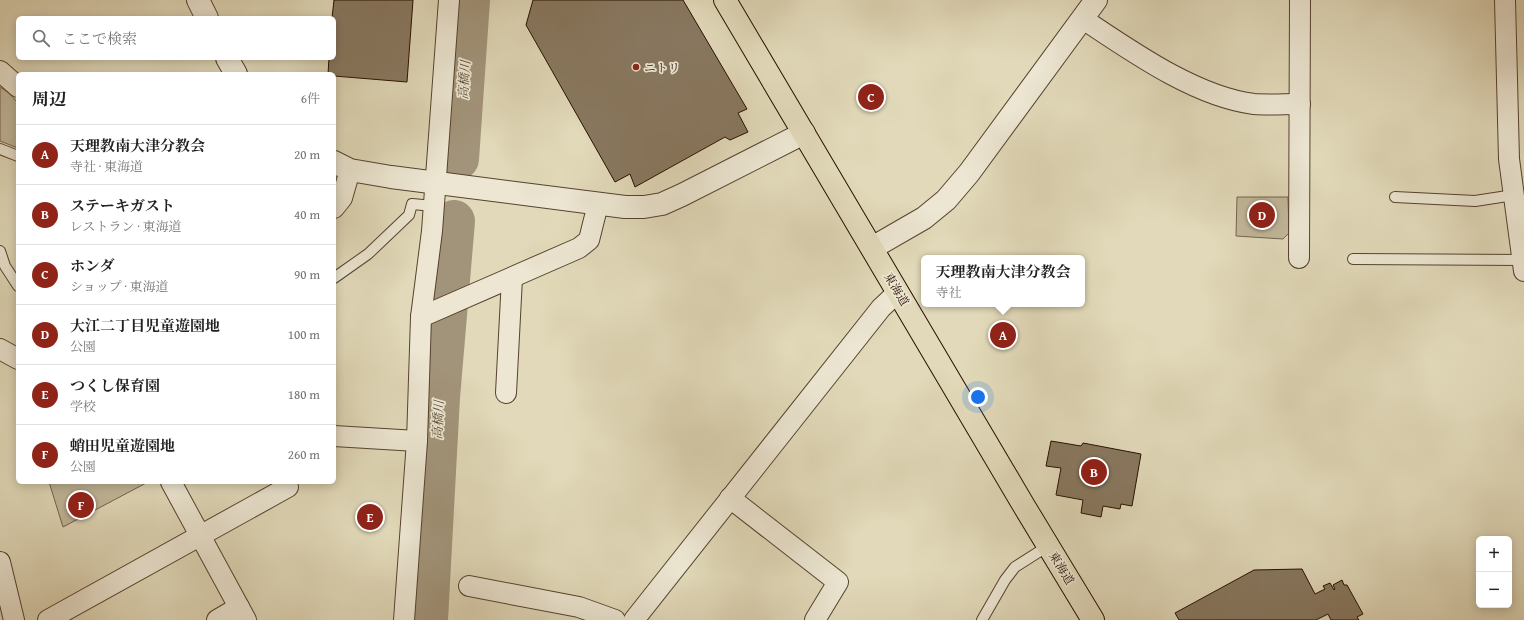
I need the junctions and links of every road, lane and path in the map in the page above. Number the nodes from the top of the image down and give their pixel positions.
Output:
1 (198, 0) edge
2 (449, 0) edge
3 (725, 0) edge
4 (1096, 0) edge
5 (1300, 0) edge
6 (1505, 0) edge
7 (206, 16) edge
8 (1083, 19) junction
9 (228, 60) edge
10 (0, 71) edge
11 (235, 72) edge
12 (16, 85) edge
13 (1300, 104) junction
14 (804, 133) junction
15 (0, 149) edge
16 (16, 155) edge
17 (342, 166) edge
18 (436, 182) junction
19 (1514, 195) junction
20 (1395, 197) dead end
21 (598, 204) junction
22 (336, 206) edge
23 (434, 206) junction
24 (872, 248) junction
25 (0, 251) edge
26 (1299, 258) dead end
27 (1353, 259) dead end
28 (1523, 266) edge
29 (336, 277) edge
30 (512, 278) junction
31 (16, 283) edge
32 (898, 292) junction
33 (427, 315) junction
34 (0, 349) edge
35 (16, 358) edge
36 (506, 393) dead end
37 (336, 436) edge
38 (417, 441) junction
39 (172, 484) edge
40 (288, 487) dead end
41 (730, 498) junction
42 (200, 536) junction
43 (1048, 546) junction
44 (0, 562) edge
45 (469, 586) dead end
46 (243, 614) edge
47 (14, 620) edge
48 (48, 620) edge
49 (217, 620) edge
50 (404, 620) edge
51 (615, 620) edge
52 (634, 620) edge
53 (815, 620) edge
54 (982, 620) edge
55 (1093, 620) edge

1 - 7 street
2 - 18 street
3 - 14 highway, 東海道
4 - 8 street
5 - 13 street
6 - 19 street
8 - 13 street
8 - 24 street
9 - 11 street
10 - 12 street
13 - 26 street
14 - 21 street
14 - 24 highway, 東海道
15 - 16 lane
17 - 18 street
17 - 22 street
18 - 21 street
18 - 23 street
19 - 20 lane
19 - 28 street
21 - 30 street
23 - 29 lane
23 - 33 street
24 - 32 highway, 東海道
25 - 31 lane
27 - 28 lane
30 - 33 street
30 - 36 street
32 - 41 street
32 - 43 highway, 東海道
33 - 38 street
34 - 35 street
37 - 38 street
38 - 50 street
39 - 42 street
40 - 42 street
41 - 52 street
41 - 53 street
42 - 46 street
42 - 48 street
43 - 54 lane
43 - 55 highway, 東海道
44 - 47 street
45 - 51 street
46 - 49 street

